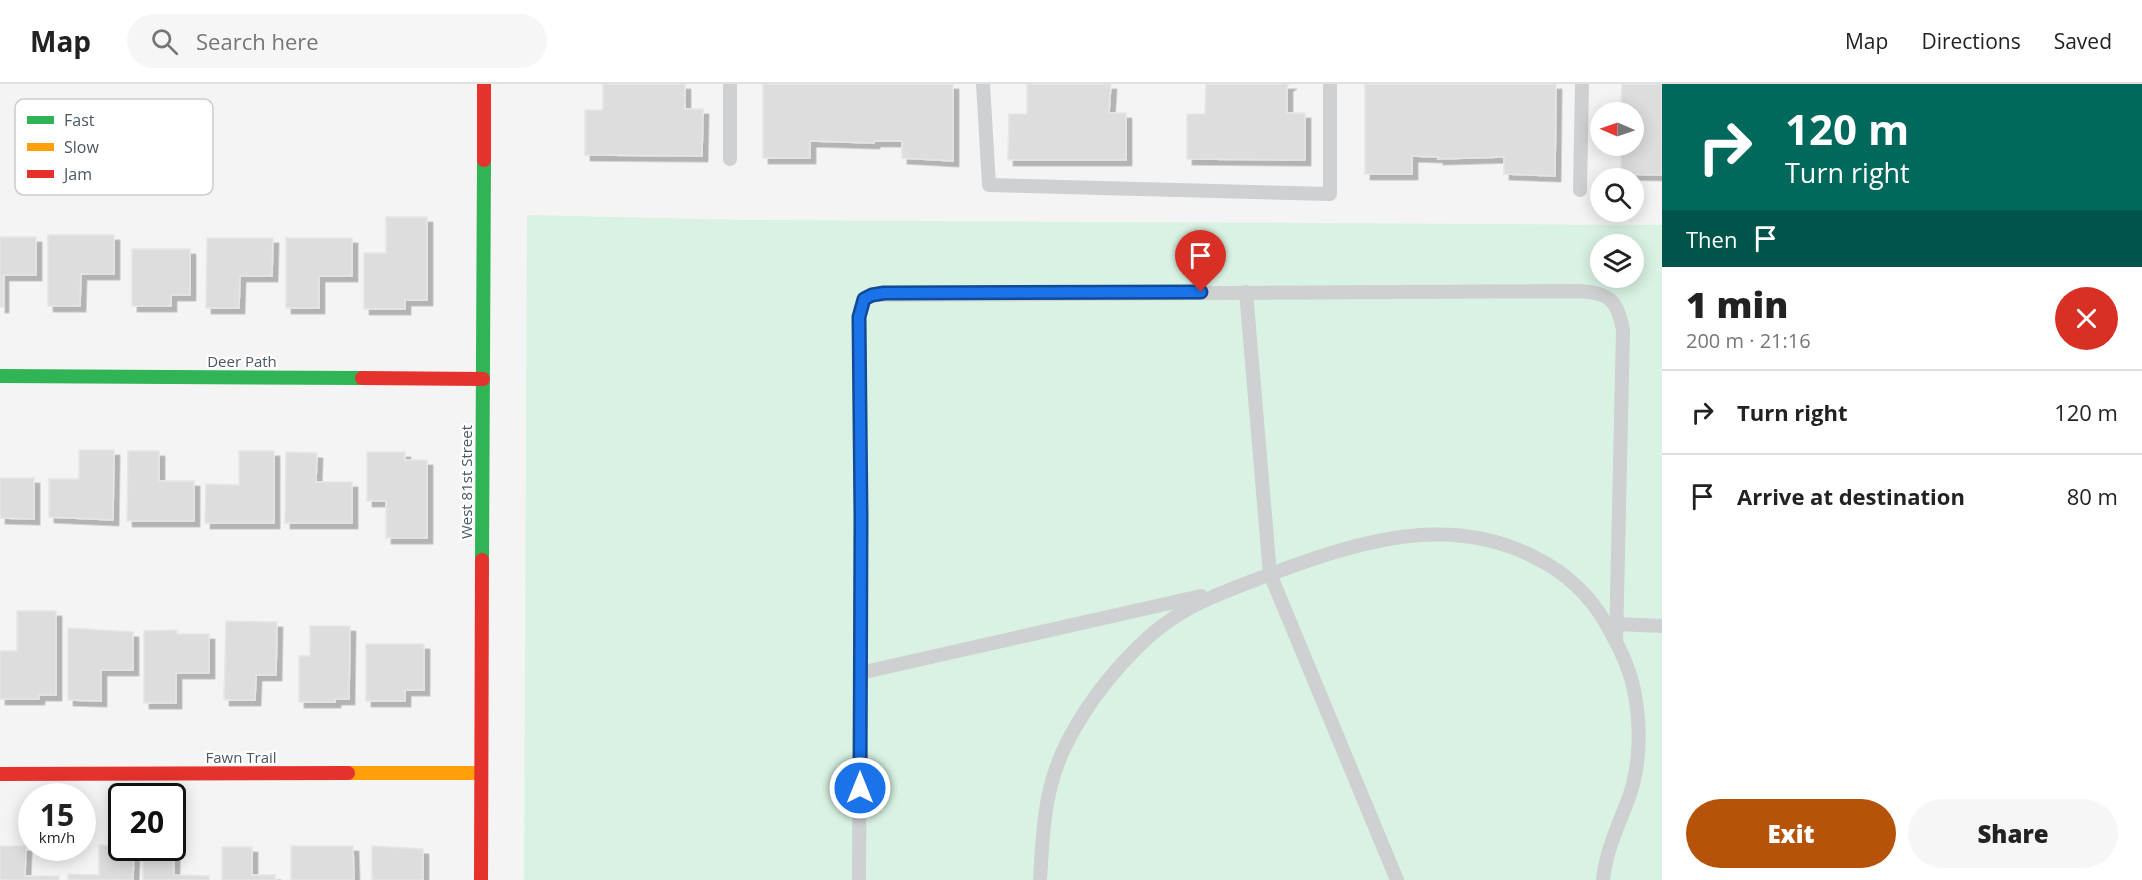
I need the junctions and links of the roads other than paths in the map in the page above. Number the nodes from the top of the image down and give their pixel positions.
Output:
1 (484, 84) edge
2 (730, 84) edge
3 (983, 84) edge
4 (1330, 84) edge
5 (1582, 84) edge
6 (730, 159) dead end
7 (1580, 190) dead end
8 (1246, 292) junction
9 (0, 376) edge
10 (483, 379) junction
11 (1270, 574) junction
12 (1216, 593) junction
13 (1617, 624) junction
14 (1662, 626) edge
15 (1616, 643) junction
16 (860, 673) junction
17 (482, 772) junction
18 (0, 774) edge
19 (481, 880) edge
20 (859, 880) edge
21 (1041, 880) edge
22 (1397, 880) edge
23 (1603, 880) edge

1 - 10 street, West 81st Street
2 - 6 lane
3 - 4 lane
5 - 7 lane
8 - 11 lane
8 - 13 lane
8 - 16 lane
9 - 10 street, Deer Path
10 - 17 street, West 81st Street
11 - 12 lane
11 - 15 lane
11 - 22 lane
12 - 16 lane
12 - 21 lane
13 - 14 lane
13 - 15 lane
15 - 23 lane
16 - 20 lane
17 - 18 street, Fawn Trail
17 - 19 street, West 81st Street

